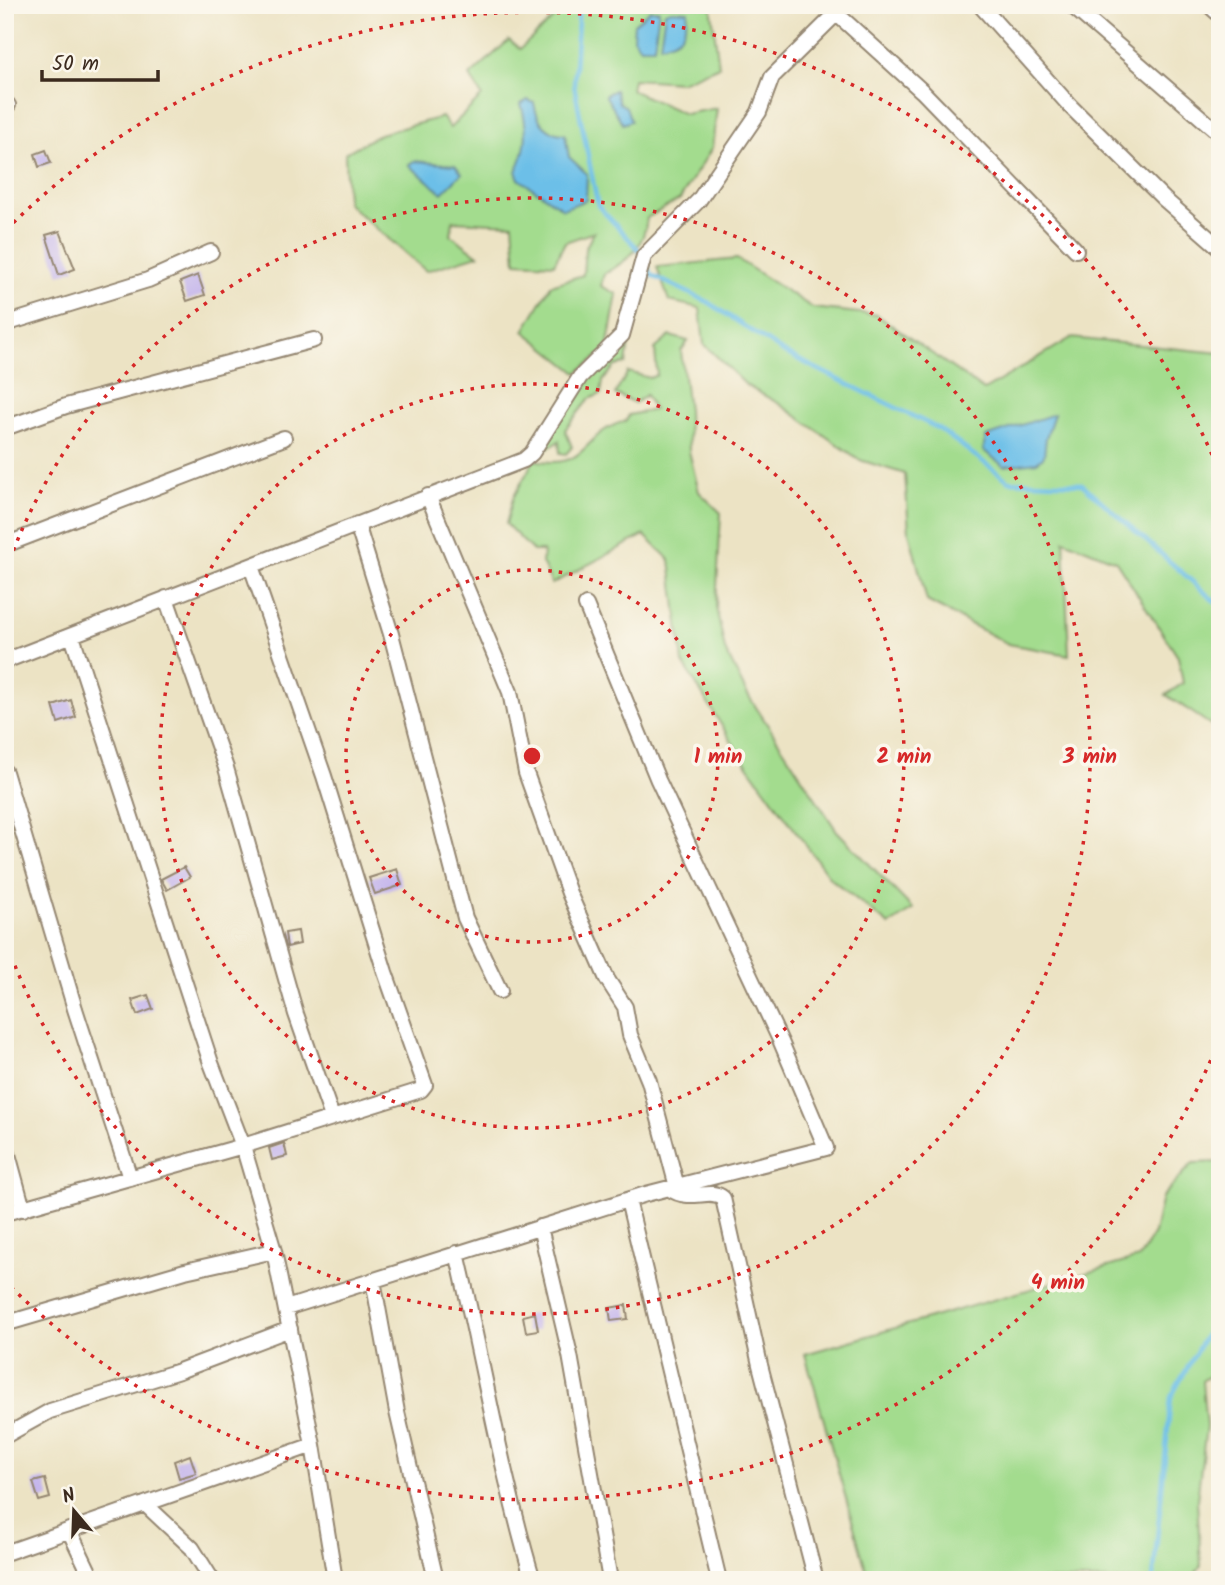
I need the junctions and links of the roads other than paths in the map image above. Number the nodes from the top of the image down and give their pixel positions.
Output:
1 (980, 5) edge
2 (1071, 5) edge
3 (1209, 5) edge
4 (841, 10) edge
5 (1220, 15) edge
6 (1220, 134) edge
7 (1220, 248) edge
8 (1076, 250) dead end
9 (211, 252) dead end
10 (5, 324) edge
11 (314, 340) dead end
12 (5, 428) edge
13 (284, 439) dead end
14 (428, 496) junction
15 (357, 524) junction
16 (5, 545) edge
17 (251, 566) junction
18 (166, 598) junction
19 (586, 605) dead end
20 (72, 636) junction
21 (5, 661) edge
22 (5, 772) edge
23 (500, 991) dead end
24 (332, 1117) junction
25 (5, 1143) edge
26 (243, 1146) junction
27 (130, 1178) junction
28 (673, 1188) junction
29 (628, 1200) junction
30 (23, 1209) junction
31 (5, 1213) edge
32 (540, 1227) junction
33 (274, 1251) junction
34 (457, 1254) junction
35 (373, 1280) junction
36 (286, 1308) junction
37 (8, 1323) dead end
38 (290, 1329) junction
39 (5, 1436) edge
40 (313, 1445) junction
41 (145, 1504) junction
42 (69, 1530) junction
43 (5, 1553) edge
44 (93, 1580) edge
45 (212, 1580) edge
46 (335, 1580) edge
47 (436, 1580) edge
48 (533, 1580) edge
49 (610, 1580) edge
50 (719, 1580) edge
51 (816, 1580) edge

1 - 7 street
2 - 6 street
3 - 5 street
4 - 8 street
4 - 14 street
9 - 10 street
11 - 12 street
13 - 16 street
14 - 15 street
14 - 28 street
15 - 17 street
15 - 23 street
17 - 18 street
17 - 24 street
18 - 20 street
18 - 24 street
19 - 28 street
20 - 21 street
20 - 26 street
22 - 27 street
24 - 26 street
25 - 30 street
26 - 27 street
26 - 33 street
27 - 30 street
28 - 29 street
28 - 51 street
29 - 32 street
29 - 50 street
30 - 31 street
32 - 34 street
32 - 49 street
33 - 36 street
33 - 37 street
34 - 35 street
34 - 48 street
35 - 36 street
35 - 47 street
36 - 38 street
38 - 39 street
38 - 40 street
40 - 41 street
40 - 46 street
41 - 42 street
41 - 45 street
42 - 43 street
42 - 44 street

